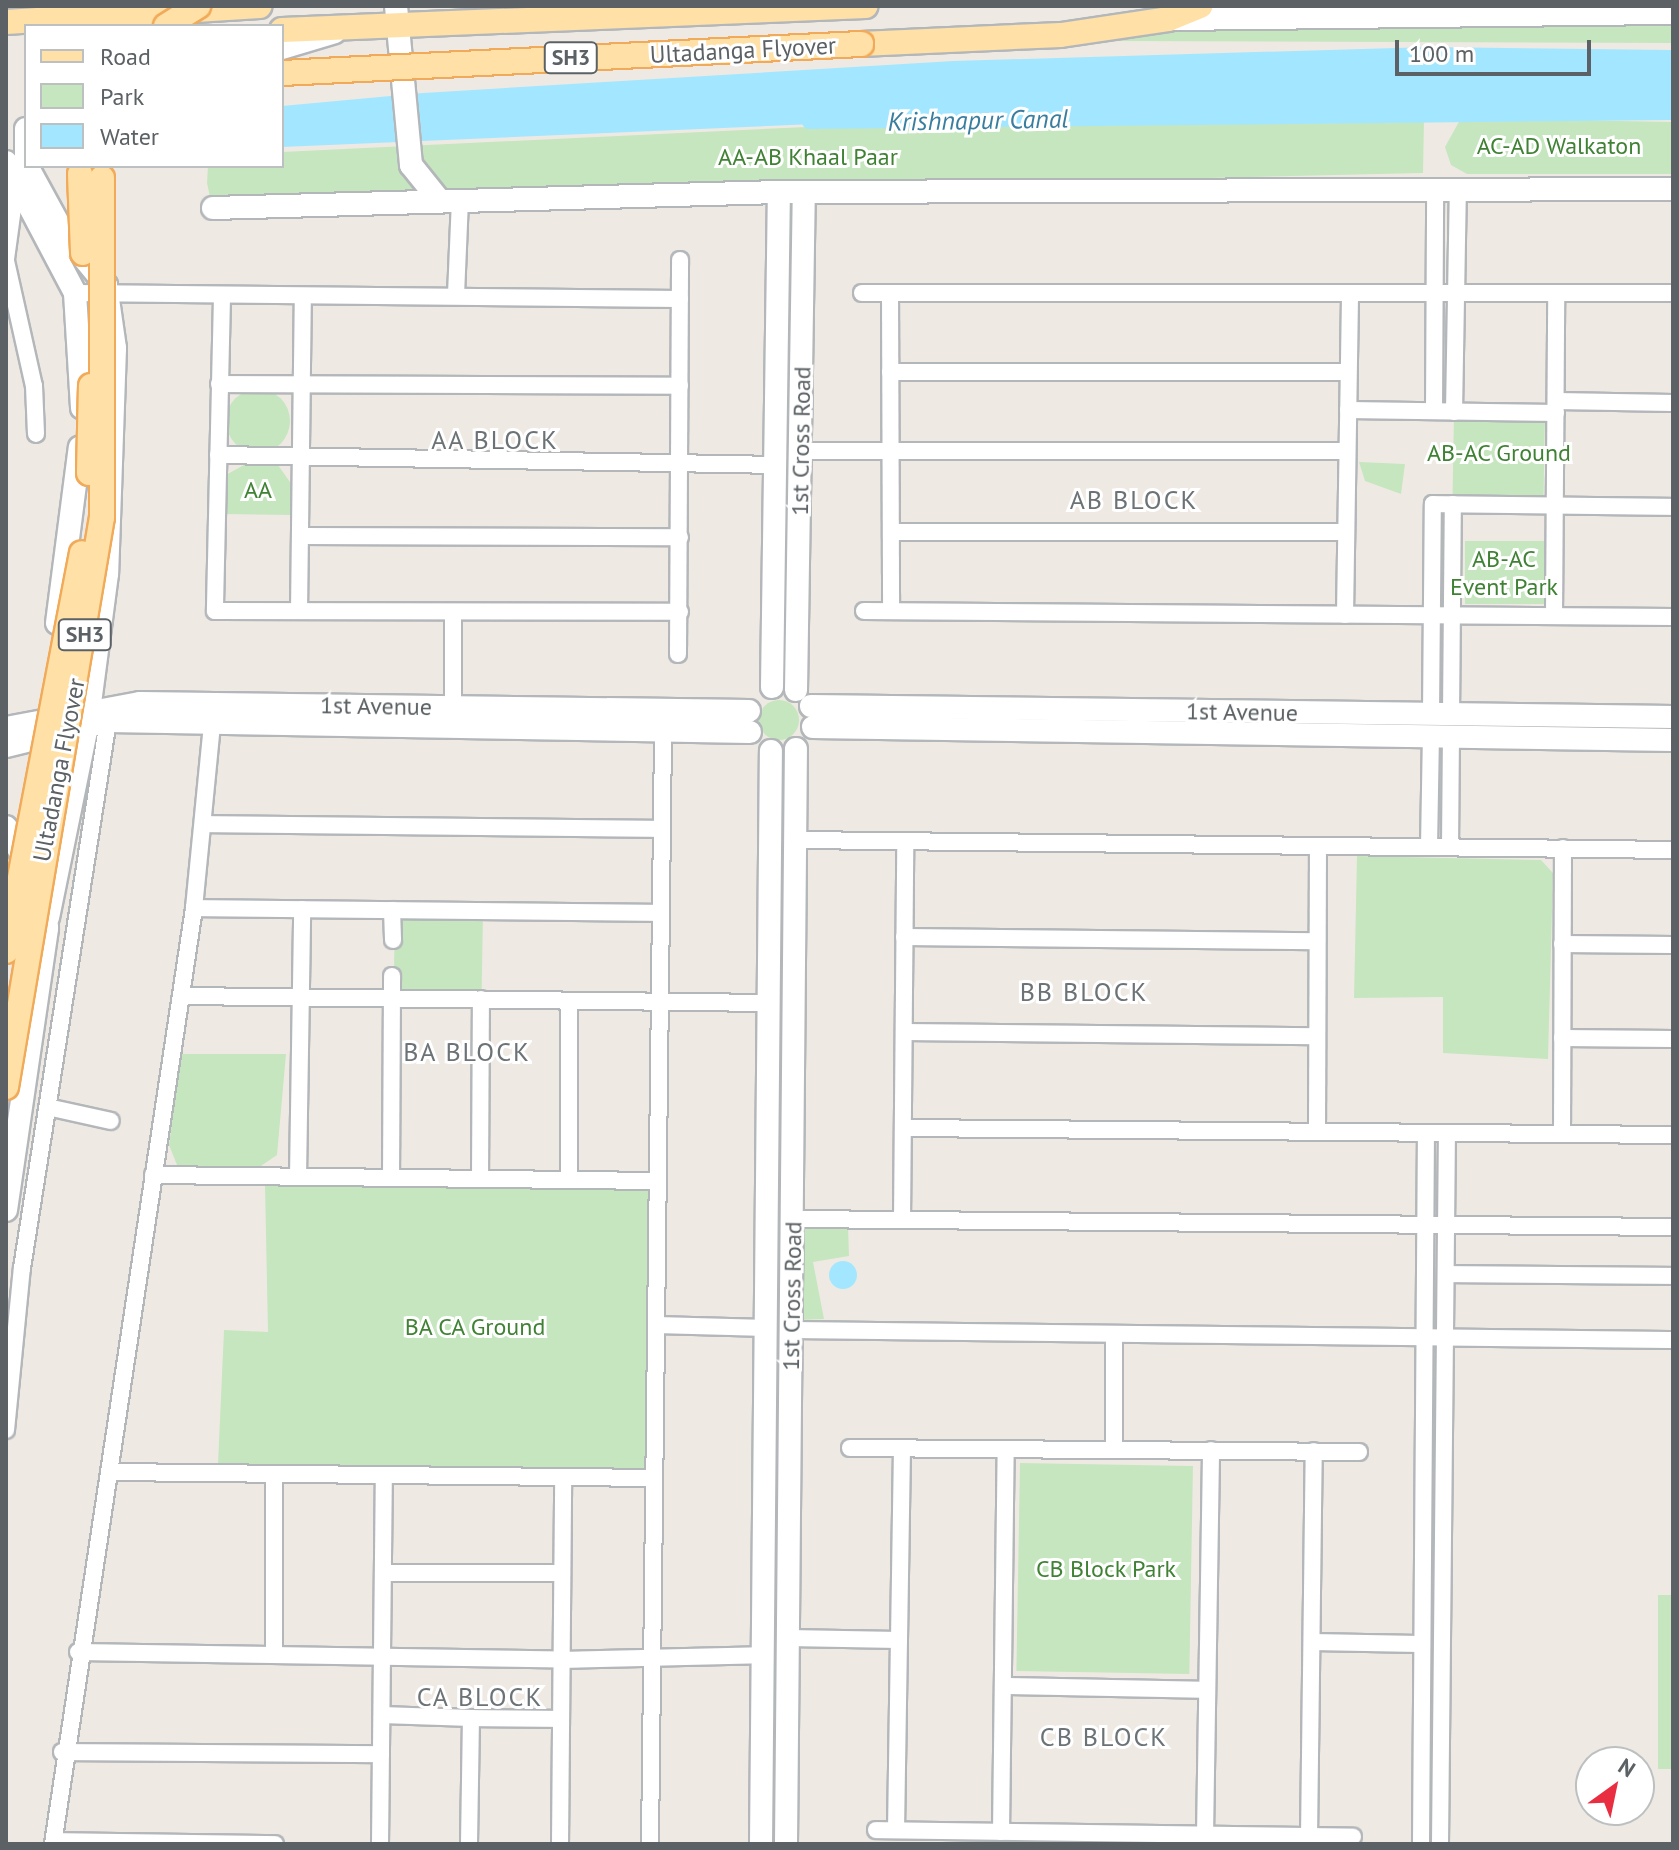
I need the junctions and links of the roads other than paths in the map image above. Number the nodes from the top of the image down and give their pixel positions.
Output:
1 (198, 6) edge
2 (259, 6) edge
3 (866, 6) edge
4 (1201, 6) edge
5 (135, 13) edge
6 (1673, 13) edge
7 (396, 16) edge
8 (1168, 19) junction
9 (6, 22) edge
10 (169, 24) edge
11 (348, 28) junction
12 (284, 30) edge
13 (284, 47) edge
14 (284, 73) edge
15 (6, 162) edge
16 (82, 168) edge
17 (104, 168) edge
18 (21, 176) edge
19 (1447, 188) junction
20 (1673, 189) edge
21 (779, 192) junction
22 (804, 192) junction
23 (450, 200) junction
24 (213, 208) dead end
25 (6, 260) edge
26 (680, 260) dead end
27 (75, 293) junction
28 (862, 293) dead end
29 (890, 293) junction
30 (1350, 293) junction
31 (1435, 293) junction
32 (1456, 293) junction
33 (1556, 293) junction
34 (1673, 293) edge
35 (456, 295) junction
36 (111, 296) junction
37 (222, 297) junction
38 (303, 297) junction
39 (680, 299) junction
40 (890, 372) junction
41 (1348, 372) junction
42 (219, 384) junction
43 (302, 384) junction
44 (680, 386) junction
45 (790, 387) junction
46 (1673, 403) edge
47 (1556, 407) junction
48 (1348, 410) junction
49 (1434, 411) junction
50 (1454, 412) junction
51 (36, 434) dead end
52 (802, 451) junction
53 (1347, 451) junction
54 (890, 452) junction
55 (218, 455) junction
56 (301, 457) junction
57 (680, 463) junction
58 (777, 465) junction
59 (1453, 504) junction
60 (1555, 506) junction
61 (1673, 507) edge
62 (891, 532) junction
63 (1346, 532) junction
64 (301, 536) junction
65 (680, 537) junction
66 (299, 611) junction
67 (864, 611) dead end
68 (891, 611) junction
69 (453, 612) junction
70 (680, 612) junction
71 (1345, 615) junction
72 (1432, 615) junction
73 (1452, 615) junction
74 (1554, 616) junction
75 (1673, 617) edge
76 (678, 654) dead end
77 (772, 687) junction
78 (453, 707) junction
79 (807, 708) junction
80 (1673, 717) edge
81 (95, 719) junction
82 (571, 719) junction
83 (749, 721) junction
84 (212, 724) junction
85 (1441, 726) junction
86 (6, 728) edge
87 (38, 729) junction
88 (663, 730) junction
89 (1673, 740) edge
90 (6, 746) edge
91 (796, 749) junction
92 (771, 751) junction
93 (203, 824) junction
94 (6, 827) edge
95 (662, 829) junction
96 (797, 840) junction
97 (905, 842) junction
98 (1318, 846) junction
99 (1429, 847) junction
100 (1450, 847) junction
101 (1563, 848) junction
102 (1673, 850) edge
103 (194, 908) junction
104 (302, 909) junction
105 (392, 910) junction
106 (661, 913) junction
107 (48, 917) junction
108 (904, 937) junction
109 (393, 940) dead end
110 (1317, 941) junction
111 (1562, 944) junction
112 (1673, 945) edge
113 (6, 951) edge
114 (392, 976) dead end
115 (181, 996) junction
116 (303, 997) junction
117 (392, 999) junction
118 (481, 999) junction
119 (569, 1001) junction
120 (660, 1002) junction
121 (771, 1003) junction
122 (904, 1032) junction
123 (1317, 1036) junction
124 (1562, 1038) junction
125 (1673, 1039) edge
126 (6, 1087) edge
127 (52, 1108) junction
128 (111, 1121) dead end
129 (903, 1128) junction
130 (1317, 1132) junction
131 (1426, 1133) junction
132 (1447, 1133) junction
133 (1562, 1134) junction
134 (1673, 1135) edge
135 (794, 1136) junction
136 (769, 1137) junction
137 (153, 1175) junction
138 (298, 1177) junction
139 (391, 1178) junction
140 (480, 1179) junction
141 (569, 1180) junction
142 (658, 1181) junction
143 (6, 1210) edge
144 (793, 1219) junction
145 (902, 1220) junction
146 (1425, 1225) junction
147 (1445, 1225) junction
148 (1673, 1227) edge
149 (1446, 1274) junction
150 (1673, 1276) edge
151 (656, 1325) junction
152 (767, 1328) junction
153 (792, 1330) junction
154 (1114, 1334) junction
155 (1424, 1337) junction
156 (1444, 1337) junction
157 (1673, 1340) edge
158 (6, 1430) edge
159 (850, 1448) dead end
160 (902, 1448) junction
161 (1006, 1449) junction
162 (1114, 1450) junction
163 (1211, 1450) junction
164 (1314, 1451) junction
165 (1359, 1452) dead end
166 (110, 1472) junction
167 (274, 1474) junction
168 (384, 1475) junction
169 (563, 1477) junction
170 (654, 1478) junction
171 (1442, 1544) junction
172 (1421, 1545) junction
173 (383, 1573) junction
174 (562, 1573) junction
175 (788, 1638) junction
176 (899, 1640) junction
177 (1312, 1642) junction
178 (1420, 1644) junction
179 (78, 1652) junction
180 (274, 1654) junction
181 (382, 1655) junction
182 (760, 1655) junction
183 (652, 1657) junction
184 (561, 1660) junction
185 (1003, 1686) junction
186 (1207, 1690) junction
187 (382, 1715) junction
188 (471, 1718) junction
189 (561, 1719) junction
190 (762, 1749) junction
191 (787, 1749) junction
192 (62, 1752) junction
193 (381, 1754) junction
194 (876, 1830) dead end
195 (896, 1830) junction
196 (1001, 1832) junction
197 (1205, 1836) junction
198 (1353, 1837) dead end
199 (1309, 1838) junction
200 (1103, 1839) edge
201 (54, 1843) edge
202 (275, 1844) edge
203 (380, 1844) edge
204 (469, 1844) edge
205 (560, 1844) edge
206 (650, 1844) edge
207 (761, 1844) edge
208 (786, 1844) edge
209 (1421, 1844) edge
210 (1440, 1844) edge

1 - 10 main road, bridge
2 - 5 main road
3 - 7 main road
4 - 8 main road, Ultadanga Flyover / SH3
5 - 9 main road
6 - 8 street
7 - 11 main road
7 - 23 street
8 - 14 main road, Ultadanga Flyover / SH3, bridge
11 - 12 main road
11 - 13 street
15 - 18 street
16 - 113 main road, Ultadanga Flyover / SH3, bridge
17 - 126 main road, Ultadanga Flyover / SH3, bridge
18 - 25 street
18 - 27 street
18 - 36 street
19 - 20 street
19 - 22 street
19 - 31 street
19 - 32 street
21 - 22 street
21 - 23 street
21 - 45 street
22 - 45 street, 1st Cross Road
23 - 24 street
23 - 35 street
25 - 51 street
26 - 39 street
27 - 36 street
27 - 87 street
28 - 29 street
29 - 30 street
29 - 40 street
30 - 31 street
30 - 41 street
31 - 32 street
31 - 49 street
32 - 33 street
32 - 50 street
33 - 34 street
33 - 47 street
35 - 38 street
35 - 39 street
36 - 37 street
36 - 81 street
37 - 38 street
37 - 42 street
38 - 43 street
39 - 44 street
40 - 41 street
40 - 54 street
41 - 48 street
42 - 43 street
42 - 55 street
43 - 44 street
43 - 56 street
44 - 57 street
45 - 52 street, 1st Cross Road
45 - 58 street
46 - 47 street
47 - 50 street
47 - 60 street
48 - 49 street
48 - 53 street
49 - 50 street
52 - 54 street
52 - 79 street, 1st Cross Road
53 - 54 street
53 - 63 street
54 - 62 street
55 - 56 street
55 - 66 street
56 - 57 street
56 - 64 street
57 - 58 street
57 - 65 street
58 - 77 street
59 - 60 street
59 - 72 street
59 - 73 street
60 - 61 street
60 - 74 street
62 - 63 street
62 - 68 street
63 - 71 street
64 - 65 street
64 - 66 street
65 - 70 street
66 - 69 street
67 - 68 street
68 - 71 street
69 - 70 street
69 - 78 street
70 - 76 street
71 - 72 street
72 - 73 street
72 - 85 street
73 - 74 street
73 - 85 street
74 - 75 street
77 - 79 street, 1st Avenue
77 - 83 street
78 - 81 street, 1st Avenue
78 - 82 street, 1st Avenue
79 - 85 street, 1st Avenue
79 - 91 street
80 - 85 street, 1st Avenue
81 - 84 street
81 - 87 street
81 - 107 street
81 - 127 street
82 - 83 street, 1st Avenue
82 - 84 street
82 - 88 street
83 - 88 street
83 - 92 street
84 - 93 street
85 - 89 street, 1st Avenue
85 - 99 street
85 - 100 street
86 - 87 street
87 - 90 street
88 - 95 street
91 - 92 street
91 - 96 street, 1st Cross Road
92 - 121 street, 1st Cross Road
93 - 95 street
93 - 103 street
94 - 107 street
95 - 106 street
96 - 97 street
96 - 135 street, 1st Cross Road
97 - 98 street
97 - 108 street
98 - 99 street
98 - 110 street
99 - 100 street
100 - 101 street
101 - 102 street
101 - 111 street
103 - 104 street
103 - 115 street
104 - 105 street
104 - 116 street
105 - 106 street
105 - 109 street
106 - 120 street
107 - 143 street
108 - 110 street
108 - 122 street
110 - 123 street
111 - 112 street
111 - 124 street
114 - 117 street
115 - 116 street
115 - 137 street
116 - 117 street
116 - 138 street
117 - 118 street
117 - 139 street
118 - 119 street
118 - 140 street
119 - 120 street
119 - 141 street
120 - 121 street
120 - 142 street
121 - 136 street, 1st Cross Road
122 - 123 street
122 - 129 street
123 - 130 street
124 - 125 street
124 - 133 street
127 - 128 street
127 - 158 street
129 - 130 street
129 - 145 street
130 - 131 street
131 - 132 street
131 - 146 street
132 - 133 street
132 - 147 street
133 - 134 street
135 - 136 street
135 - 144 street, 1st Cross Road
136 - 152 street, 1st Cross Road
137 - 138 street
137 - 166 street
138 - 139 street
139 - 140 street
140 - 141 street
141 - 142 street
142 - 151 street
144 - 145 street
144 - 153 street, 1st Cross Road
145 - 146 street
146 - 147 street
146 - 155 street
147 - 148 street
147 - 149 street
149 - 150 street
149 - 156 street
151 - 152 street
151 - 170 street
152 - 182 street, 1st Cross Road
153 - 154 street
153 - 175 street, 1st Cross Road
154 - 155 street
154 - 162 street
155 - 156 street
155 - 172 street
156 - 157 street
156 - 171 street
159 - 160 street
160 - 161 street
160 - 176 street
161 - 162 street
161 - 185 street
162 - 163 street
163 - 164 street
163 - 186 street
164 - 165 street
164 - 177 street
166 - 167 street
166 - 179 street
167 - 168 street
167 - 180 street
168 - 169 street
168 - 173 street
169 - 170 street
169 - 174 street
170 - 183 street
171 - 172 street
171 - 210 street
172 - 178 street
173 - 174 street
173 - 181 street
174 - 184 street
175 - 176 street
175 - 191 street, 1st Cross Road
176 - 195 street
177 - 178 street
177 - 199 street
178 - 209 street
179 - 180 street
179 - 192 street
180 - 181 street
181 - 184 street
181 - 187 street
182 - 183 street
182 - 190 street, 1st Cross Road
183 - 184 street
183 - 206 street
184 - 189 street
185 - 186 street
185 - 196 street
186 - 197 street
187 - 188 street
187 - 193 street
188 - 189 street
188 - 204 street
189 - 205 street
190 - 191 street
190 - 207 street, 1st Cross Road
191 - 208 street, 1st Cross Road
192 - 193 street
192 - 201 street
193 - 203 street
194 - 195 street
195 - 196 street
196 - 200 street
197 - 199 street
197 - 200 street
198 - 199 street
201 - 202 street

